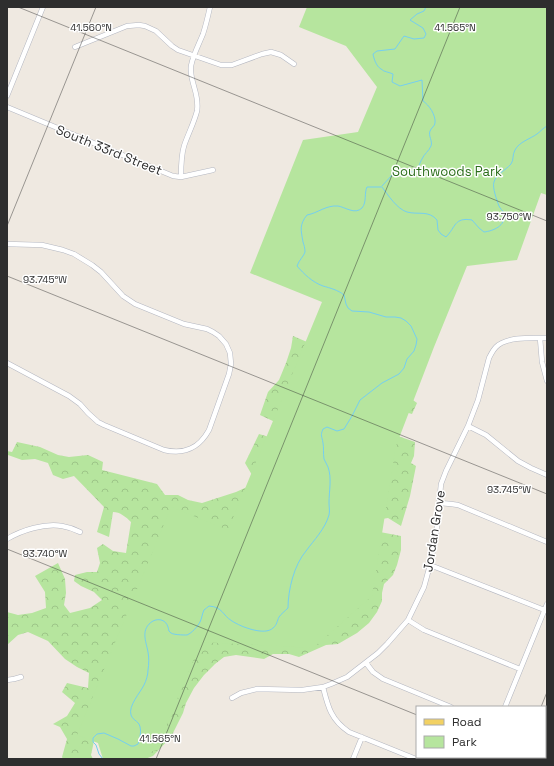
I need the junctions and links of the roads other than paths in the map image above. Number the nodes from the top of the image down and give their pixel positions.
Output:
1 (43, 7) edge
2 (210, 7) edge
3 (75, 47) dead end
4 (194, 56) junction
5 (294, 64) dead end
6 (7, 96) edge
7 (7, 107) edge
8 (213, 170) dead end
9 (181, 177) junction
10 (7, 244) edge
11 (540, 338) junction
12 (547, 338) edge
13 (7, 363) edge
14 (547, 381) edge
15 (468, 426) junction
16 (547, 475) edge
17 (440, 503) junction
18 (80, 532) dead end
19 (7, 539) edge
20 (547, 542) edge
21 (430, 565) junction
22 (547, 604) edge
23 (546, 611) edge
24 (408, 620) junction
25 (366, 663) junction
26 (520, 669) junction
27 (21, 677) dead end
28 (7, 680) edge
29 (323, 687) junction
30 (232, 698) dead end
31 (449, 706) edge
32 (505, 706) edge
33 (362, 737) junction
34 (352, 759) edge
35 (416, 759) edge

1 - 6 street
2 - 4 street
3 - 4 street
4 - 5 street
4 - 9 street
7 - 9 street, South 33rd Street
8 - 9 street, South 33rd Street
10 - 13 street
11 - 12 street, Jordan Grove
11 - 14 street
11 - 15 street, Jordan Grove
15 - 16 street
15 - 17 street, Jordan Grove
17 - 20 street
17 - 21 street, Jordan Grove
18 - 19 street
21 - 23 street
21 - 24 street, Jordan Grove
22 - 23 street
23 - 26 street
24 - 25 street, Jordan Grove
24 - 26 street
25 - 29 street, Jordan Grove
25 - 31 street
26 - 32 street
27 - 28 street
29 - 30 street, Jordan Grove
29 - 33 street
33 - 34 street
33 - 35 street

